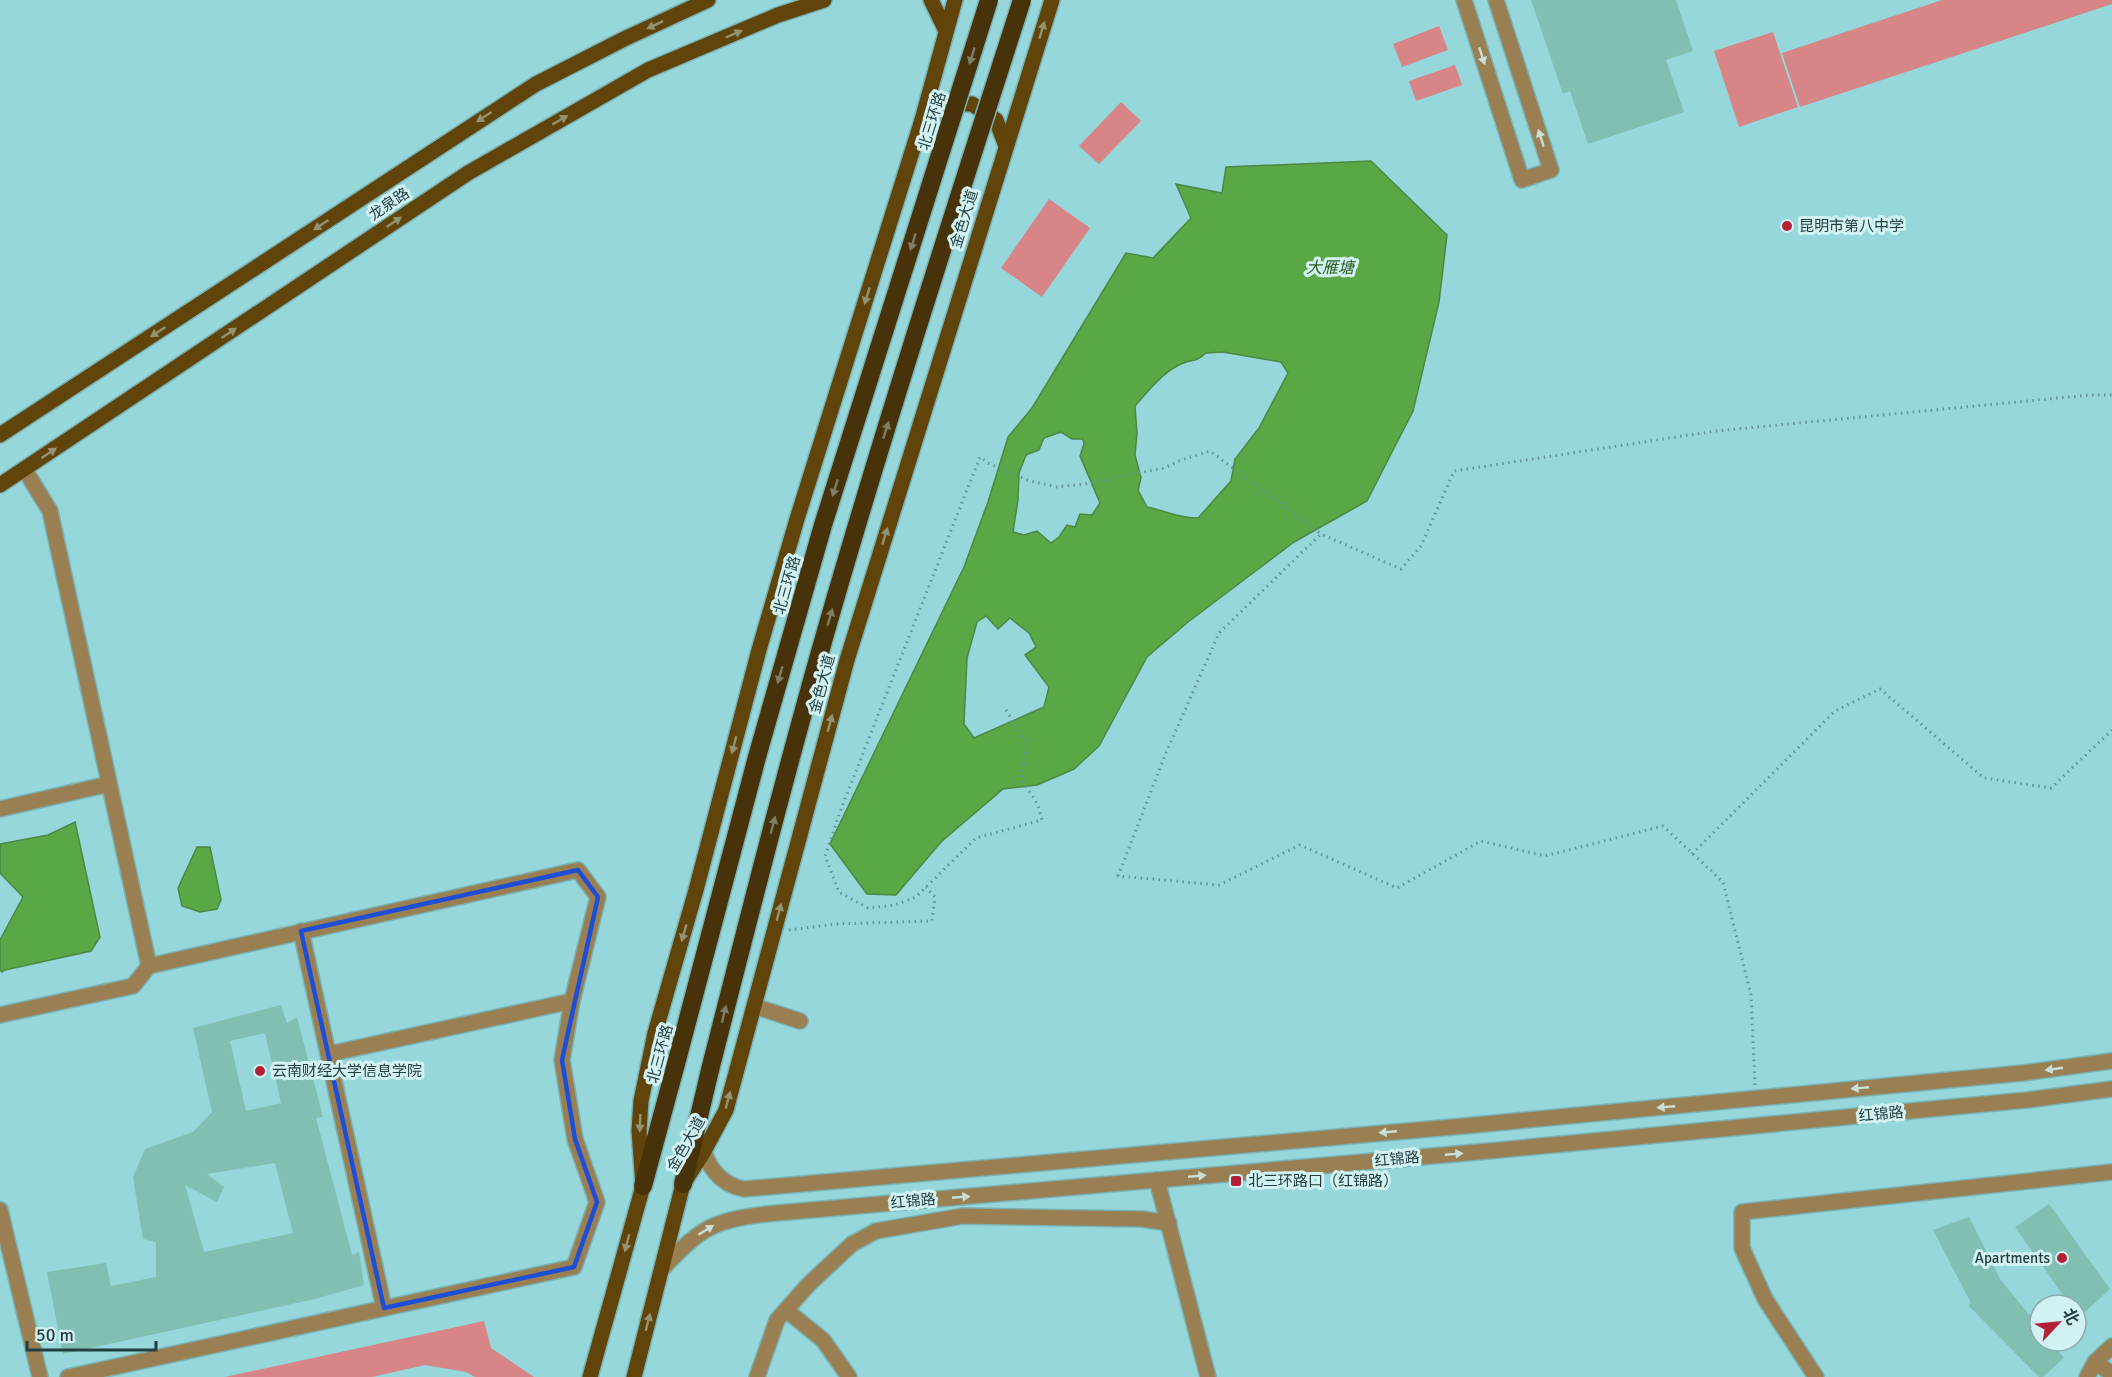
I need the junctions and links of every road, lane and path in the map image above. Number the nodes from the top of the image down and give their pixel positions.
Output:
1 (708, 0) edge
2 (824, 0) edge
3 (931, 0) edge
4 (956, 0) edge
5 (989, 0) edge
6 (1022, 0) edge
7 (1052, 0) edge
8 (1464, 0) edge
9 (1496, 0) edge
10 (946, 31) junction
11 (922, 120) junction
12 (1006, 146) junction
13 (2112, 395) edge
14 (0, 435) edge
15 (25, 470) junction
16 (0, 485) edge
17 (1321, 534) junction
18 (1006, 710) dead end
19 (2112, 730) edge
20 (109, 784) junction
21 (0, 808) edge
22 (1692, 854) junction
23 (926, 887) junction
24 (301, 931) junction
25 (788, 931) dead end
26 (149, 966) junction
27 (572, 1001) junction
28 (754, 1006) junction
29 (0, 1015) edge
30 (800, 1021) dead end
31 (329, 1054) junction
32 (2112, 1061) edge
33 (2112, 1089) edge
34 (1756, 1098) junction
35 (698, 1116) junction
36 (704, 1153) junction
37 (2112, 1172) edge
38 (1157, 1180) junction
39 (683, 1184) junction
40 (643, 1186) junction
41 (0, 1210) edge
42 (1168, 1223) junction
43 (663, 1268) junction
44 (384, 1308) junction
45 (786, 1310) junction
46 (2112, 1346) edge
47 (2095, 1362) junction
48 (2112, 1374) edge
49 (40, 1377) edge
50 (68, 1377) edge
51 (590, 1377) edge
52 (634, 1377) edge
53 (757, 1377) edge
54 (849, 1377) edge
55 (1208, 1377) edge
56 (1816, 1377) edge
57 (2087, 1377) edge

1 -> 14 main road, 龙泉路
15 -> 2 main road, 龙泉路
3 - 10 main road
4 - 10 main road, 金色大道
5 -> 40 highway, 北三环路, bridge
35 -> 6 highway, bridge
12 -> 7 main road, 金色大道
8 -> 9 street
10 - 11 main road, 金色大道
11 - 12 main road
11 -> 40 main road, 金色大道
28 -> 12 main road, 金色大道
13 - 17 path
15 - 16 main road, 龙泉路
15 - 20 street
17 - 22 path
17 - 23 path
18 - 23 path
19 - 22 path
20 - 21 street
20 - 26 street
22 - 34 path
23 - 25 path
24 - 26 street
24 - 27 street
24 - 31 street
26 - 29 street
27 - 31 street
27 - 44 street
28 - 30 street
36 -> 28 main road, 金色大道
31 - 44 street
32 -> 34 street, 红锦路
38 -> 33 street, 红锦路
34 -> 36 street, 红锦路
35 - 36 street
35 - 39 highway
36 - 39 main road, 金色大道
37 - 56 street
38 - 42 street
43 -> 38 street, 红锦路
39 - 43 main road, 金色大道
40 -> 51 main road, 金色大道
41 - 49 street
42 - 45 street
42 - 55 street
52 -> 43 main road, 金色大道
44 - 50 street
45 - 53 street
45 - 54 street
46 - 47 street
47 - 48 street
47 - 57 street

